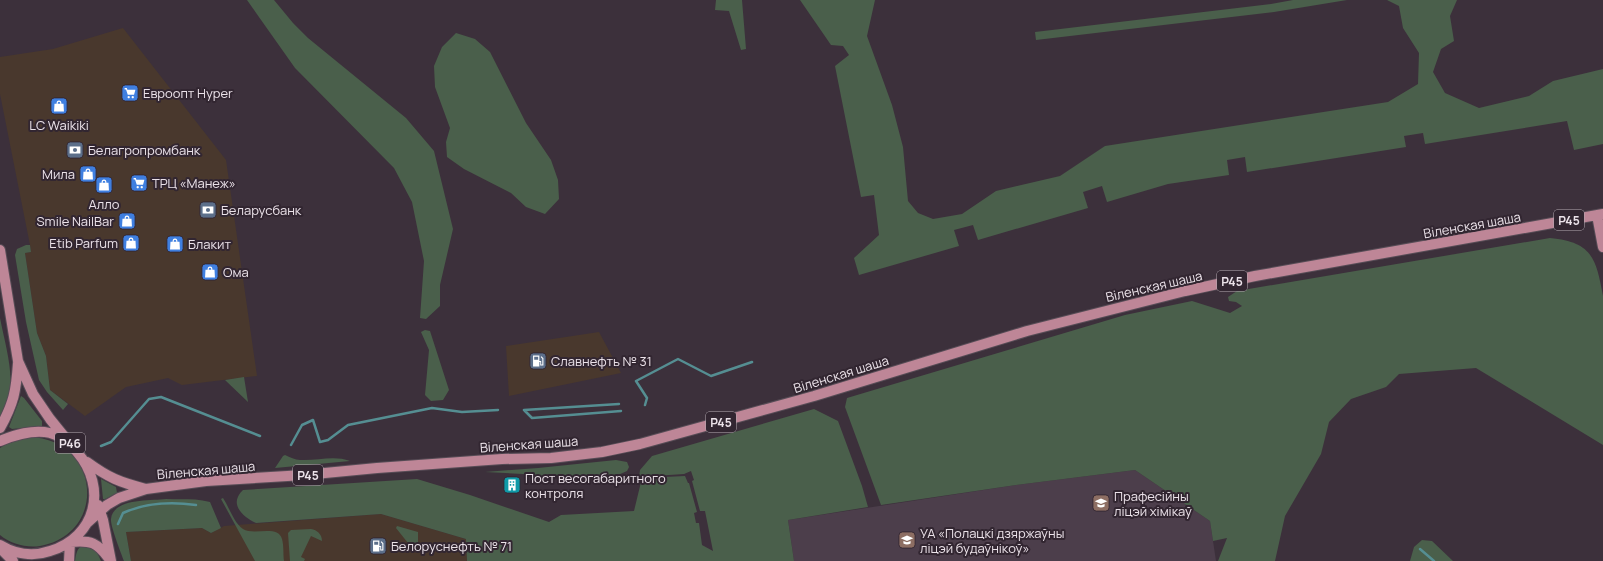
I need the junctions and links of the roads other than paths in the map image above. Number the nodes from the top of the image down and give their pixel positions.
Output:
1 (1600, 215) edge
2 (1603, 247) edge
3 (0, 250) edge
4 (18, 361) junction
5 (0, 428) edge
6 (0, 435) edge
7 (15, 435) junction
8 (0, 441) edge
9 (70, 443) junction
10 (84, 460) junction
11 (146, 489) junction
12 (94, 494) junction
13 (100, 511) junction
14 (88, 523) junction
15 (70, 542) junction
16 (0, 545) edge
17 (0, 548) edge
18 (13, 561) edge
19 (69, 561) edge
20 (111, 561) edge

1 - 2 main road
1 - 11 main road, Віленская шаша / Р45
3 - 4 main road, Р46
4 - 5 main road, Р46
4 - 9 main road, Р46
6 - 7 main road
7 - 8 main road, Р46
7 - 9 main road, Р46
9 - 10 main road, Р46
10 - 11 main road, Р45
10 - 12 main road, Р46
11 - 13 main road, Р45
12 - 13 main road
12 - 14 main road, Р46
13 - 14 main road, Р45
13 - 20 main road
14 - 15 main road, Р46
15 - 16 main road, Р46
15 - 19 main road
15 - 20 main road
17 - 18 main road

